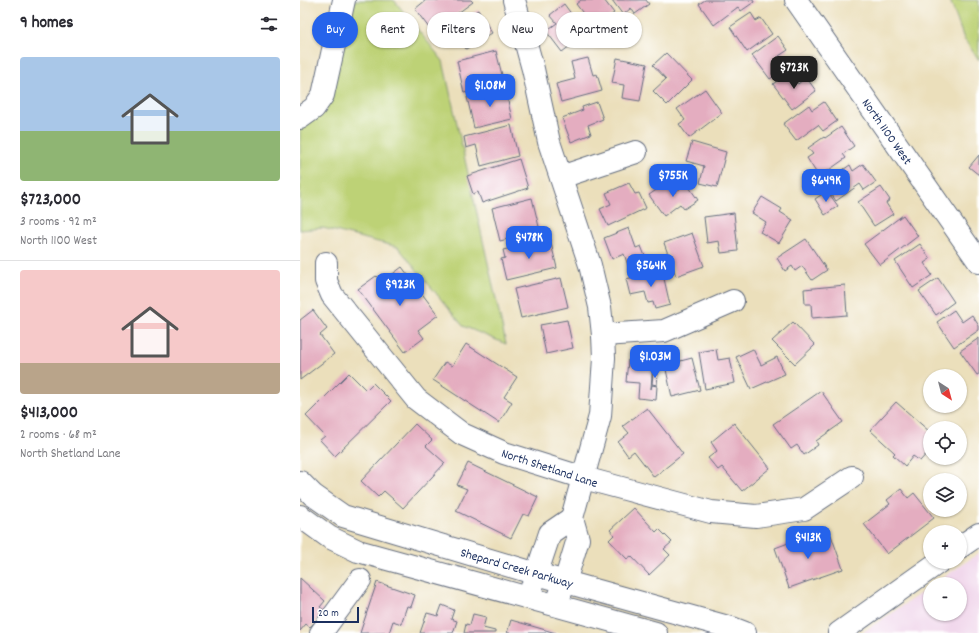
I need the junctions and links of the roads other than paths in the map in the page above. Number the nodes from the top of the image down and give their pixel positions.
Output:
1 (344, 0) edge
2 (514, 0) edge
3 (796, 0) edge
4 (300, 118) edge
5 (636, 152) dead end
6 (561, 177) junction
7 (979, 262) edge
8 (326, 263) dead end
9 (734, 301) dead end
10 (603, 335) junction
11 (852, 477) dead end
12 (584, 478) junction
13 (304, 495) edge
14 (300, 516) edge
15 (572, 518) junction
16 (979, 534) edge
17 (967, 542) edge
18 (929, 569) edge
19 (537, 574) junction
20 (360, 580) dead end
21 (565, 582) junction
22 (529, 597) junction
23 (556, 605) junction
24 (321, 633) edge
25 (656, 633) edge
26 (744, 633) edge
27 (839, 633) edge

1 - 4 street
2 - 6 street
3 - 7 street, North 1100 West
5 - 6 street
6 - 10 street
8 - 12 street, North Shetland Lane
9 - 10 street
10 - 12 street
11 - 12 street, North Shetland Lane
12 - 15 street
13 - 19 street, Shepard Creek Parkway
14 - 22 street, Shepard Creek Parkway
15 - 19 street
15 - 21 street
16 - 17 street
18 - 27 street
19 - 21 street, Shepard Creek Parkway
19 - 22 street
20 - 24 street
21 - 23 street
21 - 26 street, Shepard Creek Parkway
22 - 23 street, Shepard Creek Parkway
23 - 25 street, Shepard Creek Parkway

